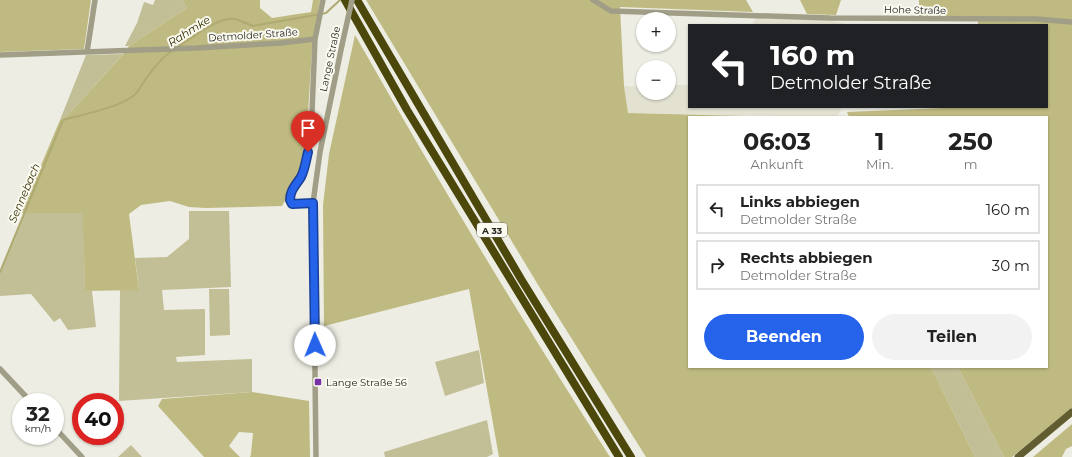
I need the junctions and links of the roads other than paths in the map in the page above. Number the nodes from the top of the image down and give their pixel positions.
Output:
1 (95, 0) edge
2 (323, 0) edge
3 (357, 0) edge
4 (593, 0) edge
5 (348, 1) edge
6 (1072, 22) edge
7 (315, 39) junction
8 (87, 52) junction
9 (0, 54) edge
10 (313, 203) junction
11 (0, 369) edge
12 (23, 393) edge
13 (1072, 412) edge
14 (64, 438) edge
15 (82, 457) edge
16 (316, 457) edge
17 (619, 457) edge
18 (631, 457) edge
19 (1018, 457) edge

1 - 8 street
2 - 7 street
3 - 18 highway, A 33
4 - 6 street, Hohe Straße
5 - 10 street, Lange Straße, bridge
5 - 17 highway, A 33
7 - 8 street, Detmolder Straße
7 - 10 street
8 - 9 street, Detmolder Straße
10 - 16 street, Lange Straße
11 - 12 street
13 - 19 main road
14 - 15 street

